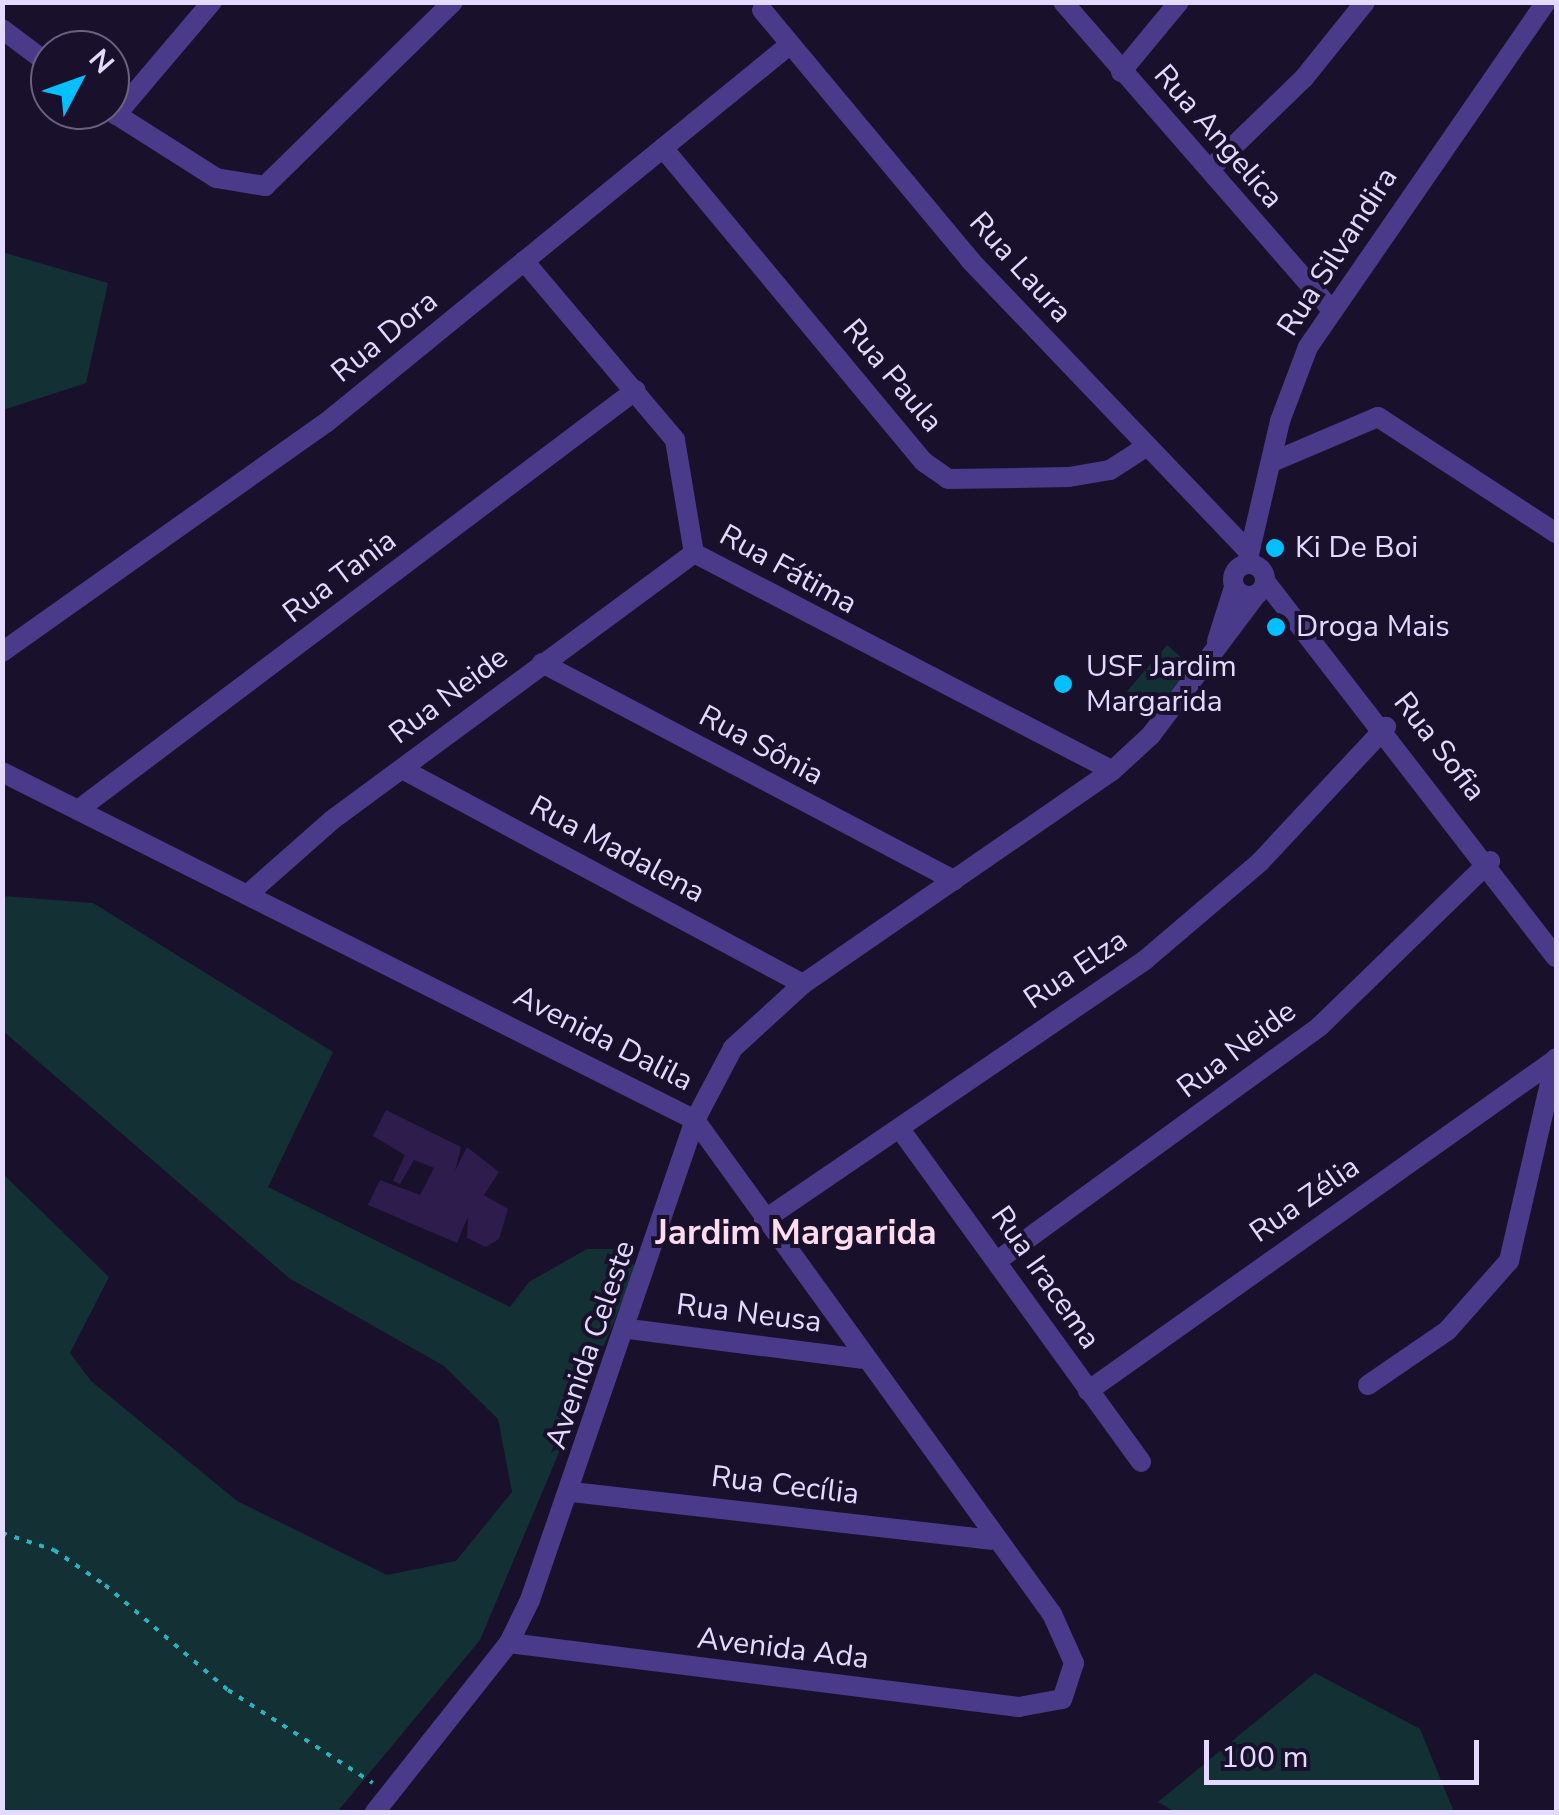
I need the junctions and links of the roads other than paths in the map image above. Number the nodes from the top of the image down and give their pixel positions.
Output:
1 (212, 2) edge
2 (453, 2) edge
3 (1063, 2) edge
4 (1179, 2) edge
5 (1364, 2) edge
6 (1546, 2) edge
7 (762, 10) dead end
8 (2, 29) edge
9 (788, 46) junction
10 (30, 50) edge
11 (1121, 72) junction
12 (130, 93) edge
13 (130, 123) edge
14 (663, 148) junction
15 (1210, 169) junction
16 (524, 261) junction
17 (1331, 308) junction
18 (636, 390) junction
19 (1144, 448) junction
20 (1272, 462) junction
21 (1556, 533) edge
22 (694, 552) junction
23 (1248, 558) junction
24 (1234, 587) junction
25 (1260, 588) junction
26 (2, 652) edge
27 (1210, 662) junction
28 (542, 663) junction
29 (1386, 727) junction
30 (402, 769) junction
31 (1112, 770) junction
32 (2, 772) edge
33 (78, 810) junction
34 (1490, 861) junction
35 (954, 880) junction
36 (247, 896) junction
37 (1556, 957) edge
38 (804, 984) junction
39 (1556, 1059) edge
40 (695, 1120) junction
41 (900, 1129) junction
42 (764, 1220) junction
43 (998, 1261) junction
44 (629, 1329) junction
45 (862, 1359) junction
46 (1368, 1385) dead end
47 (1088, 1391) junction
48 (1141, 1462) dead end
49 (572, 1492) junction
50 (991, 1540) junction
51 (509, 1643) junction
52 (1050, 1706) joint
53 (375, 1812) edge

1 - 12 street
2 - 13 street
3 - 11 street, Rua Angelica
4 - 11 street
5 - 15 street
6 - 17 street, Rua Silvandira
7 - 9 street, Rua Laura
8 - 10 street
9 - 14 street, Rua Dora
9 - 19 street, Rua Laura
11 - 15 street, Rua Angelica
14 - 16 street, Rua Dora
14 - 19 street, Rua Paula
15 - 17 street, Rua Angelica
16 - 18 street, Rua Fátima
16 - 26 street, Rua Dora
17 - 20 street, Rua Silvandira
18 - 22 street, Rua Fátima
18 - 33 street, Rua Tania
19 - 23 street, Rua Laura
20 - 21 street
20 - 23 street, Rua Silvandira
22 - 28 street, Rua Neide
22 - 31 street, Rua Fátima
23 - 24 street, Rua Silvandira
23 - 25 street, Rua Sofia
24 - 25 street
24 - 27 street, Avenida Celeste
25 - 27 street, Avenida Celeste
25 - 29 street, Rua Sofia
27 - 31 street, Avenida Celeste
28 - 30 street, Rua Neide
28 - 35 street, Rua Sônia
29 - 34 street, Rua Sofia
29 - 41 street, Rua Elza
30 - 36 street, Rua Neide
30 - 38 street, Rua Madalena
31 - 35 street, Avenida Celeste
32 - 33 street, Avenida Dalila
33 - 36 street, Avenida Dalila
34 - 37 street, Rua Sofia
34 - 43 street, Rua Neide
35 - 38 street, Avenida Celeste
36 - 40 street, Avenida Dalila
38 - 40 street, Avenida Celeste
39 - 46 street
39 - 47 street, Rua Zélia
40 - 42 street, Avenida Dalila
40 - 44 street, Avenida Celeste
41 - 42 street, Rua Elza
41 - 43 street, Rua Iracema
42 - 45 street, Avenida Dalila
43 - 47 street, Rua Iracema
44 - 45 street, Rua Neusa
44 - 49 street, Avenida Celeste
45 - 50 street, Avenida Dalila
47 - 48 street, Rua Iracema
49 - 50 street, Rua Cecília
49 - 51 street, Avenida Celeste
50 - 52 street, Avenida Dalila
51 - 52 street, Avenida Ada
51 - 53 street, Avenida Celeste

